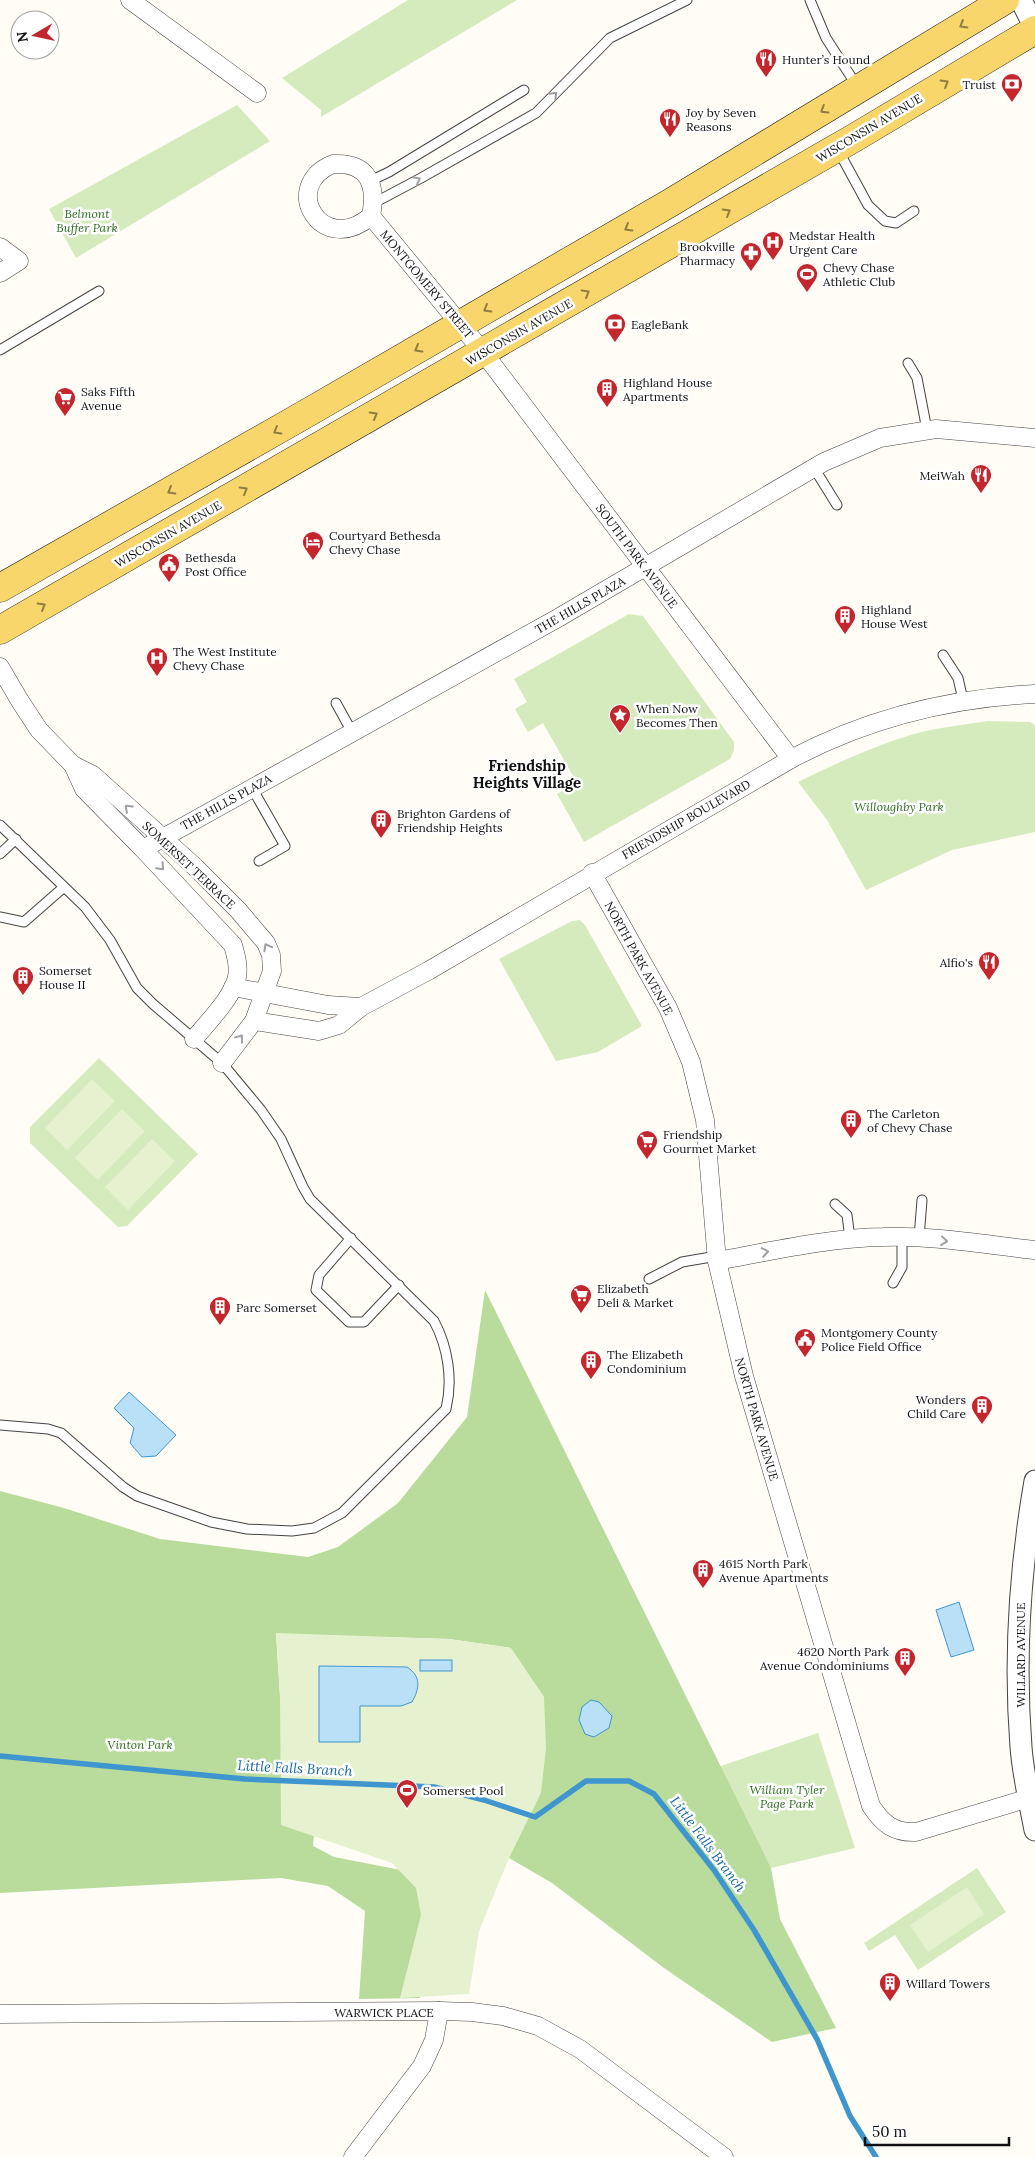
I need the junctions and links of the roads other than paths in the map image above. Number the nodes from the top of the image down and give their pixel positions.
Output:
1 (130, 0) edge
2 (687, 0) edge
3 (810, 0) edge
4 (1005, 0) edge
5 (1021, 0) edge
6 (1035, 29) edge
7 (859, 88) junction
8 (524, 90) dead end
9 (257, 93) dead end
10 (837, 148) junction
11 (370, 182) junction
12 (372, 209) junction
13 (914, 211) dead end
14 (0, 247) edge
15 (0, 273) edge
16 (99, 291) dead end
17 (460, 324) junction
18 (0, 350) edge
19 (483, 352) junction
20 (908, 363) dead end
21 (927, 430) junction
22 (1035, 438) edge
23 (814, 468) junction
24 (837, 504) dead end
25 (646, 568) junction
26 (0, 588) edge
27 (0, 630) edge
28 (943, 655) dead end
29 (0, 667) edge
30 (1035, 694) edge
31 (963, 700) junction
32 (336, 703) dead end
33 (352, 732) junction
34 (791, 759) junction
35 (73, 765) junction
36 (252, 788) junction
37 (0, 825) edge
38 (161, 838) junction
39 (16, 839) junction
40 (143, 849) junction
41 (0, 854) edge
42 (259, 862) dead end
43 (592, 873) junction
44 (64, 887) junction
45 (0, 917) edge
46 (233, 987) junction
47 (264, 993) junction
48 (361, 1007) junction
49 (254, 1021) junction
50 (194, 1040) junction
51 (222, 1063) junction
52 (922, 1200) dead end
53 (835, 1204) dead end
54 (910, 1237) junction
55 (351, 1238) junction
56 (850, 1239) junction
57 (1035, 1250) edge
58 (717, 1258) junction
59 (649, 1279) dead end
60 (893, 1283) dead end
61 (399, 1285) junction
62 (0, 1425) edge
63 (1035, 1480) edge
64 (1032, 1796) edge
65 (1035, 1830) edge
66 (439, 2012) junction
67 (0, 2014) edge
68 (353, 2157) edge
69 (724, 2157) edge

1 - 9 street
12 -> 2 lane
3 - 7 lane
4 -> 7 main road
5 - 6 street
10 -> 6 main road, WISCONSIN AVENUE
7 -> 17 main road
8 - 11 lane
10 - 13 lane
19 -> 10 main road, WISCONSIN AVENUE
11 - 12 street
11 - 12 street
12 - 17 street, MONTGOMERY STREET
14 - 15 street
16 - 18 lane
17 - 19 street, MONTGOMERY STREET
17 -> 26 main road
19 - 25 street, SOUTH PARK AVENUE
27 -> 19 main road, WISCONSIN AVENUE
20 - 21 lane
21 - 22 street, THE HILLS PLAZA
21 - 23 street, THE HILLS PLAZA
23 - 24 lane
23 - 25 street, THE HILLS PLAZA
25 - 33 street, THE HILLS PLAZA
25 - 34 street, SOUTH PARK AVENUE
28 - 31 lane
29 - 35 street, SOMERSET TERRACE
30 - 31 street, FRIENDSHIP BOULEVARD
31 - 34 street, FRIENDSHIP BOULEVARD
32 - 33 lane
33 - 36 street, THE HILLS PLAZA
34 - 43 street, FRIENDSHIP BOULEVARD
38 -> 35 street, SOMERSET TERRACE
35 - 40 street, SOMERSET TERRACE
36 - 38 street, THE HILLS PLAZA
36 - 42 lane
37 - 39 lane
38 - 40 street, THE HILLS PLAZA
47 -> 38 street, SOMERSET TERRACE
39 - 41 lane
39 - 44 lane
40 -> 46 street, SOMERSET TERRACE
43 - 48 street, FRIENDSHIP BOULEVARD
43 - 58 street, NORTH PARK AVENUE
44 - 45 lane
44 - 50 lane
46 - 47 street
46 - 50 street, SOMERSET TERRACE
47 - 48 street
47 - 49 street, SOMERSET TERRACE
48 - 49 street, FRIENDSHIP BOULEVARD
51 -> 49 street, SOMERSET TERRACE
50 - 51 lane
51 - 55 lane
52 - 54 lane
53 - 56 lane
54 - 56 street
54 -> 57 street
54 - 60 lane
55 - 61 lane
55 - 61 lane
58 -> 56 street
58 - 59 lane
58 - 64 street, NORTH PARK AVENUE
61 - 62 lane
63 - 64 street, WILLARD AVENUE
64 - 65 street, WILLARD AVENUE
66 - 67 street, WARWICK PLACE
66 - 68 street
66 - 69 street, WARWICK PLACE

